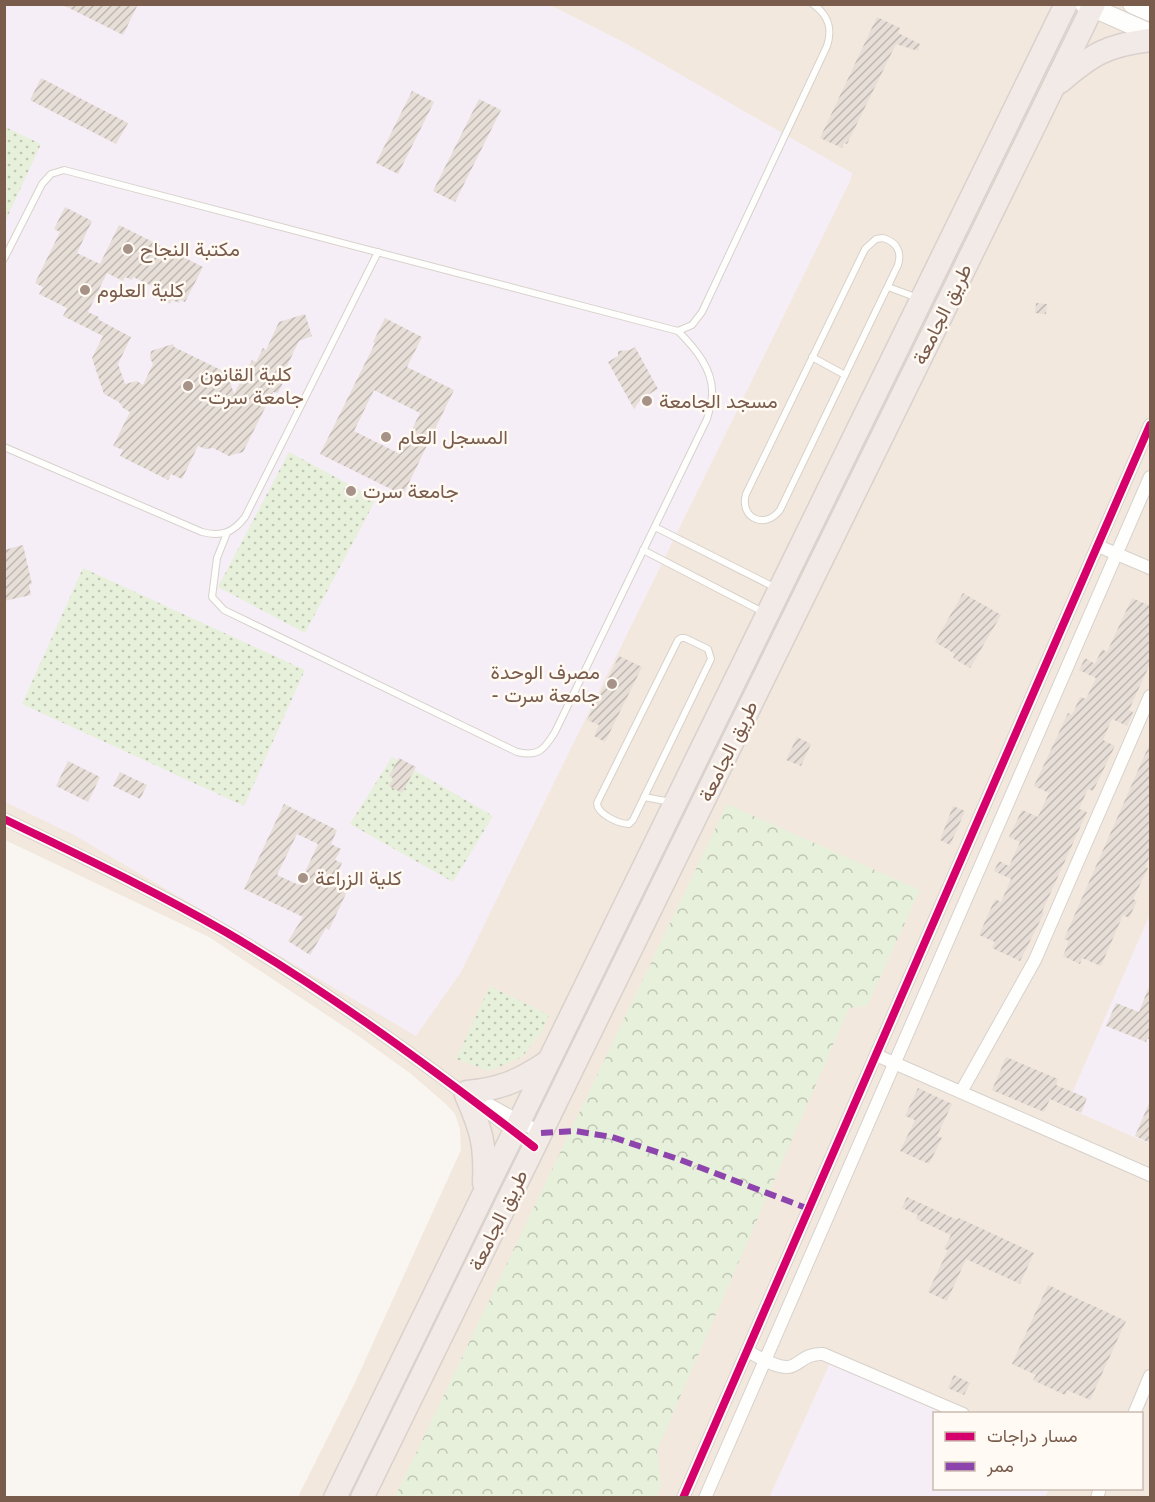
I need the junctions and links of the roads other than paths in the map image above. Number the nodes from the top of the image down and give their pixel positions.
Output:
1 (813, 4) edge
2 (1066, 4) edge
3 (1132, 4) edge
4 (1090, 6) edge
5 (1150, 12) edge
6 (1150, 33) edge
7 (1150, 40) edge
8 (1052, 88) junction
9 (378, 252) junction
10 (4, 259) edge
11 (888, 287) junction
12 (922, 299) junction
13 (678, 331) junction
14 (812, 357) junction
15 (845, 375) junction
16 (1150, 425) edge
17 (4, 447) edge
18 (1150, 477) edge
19 (655, 526) junction
20 (227, 533) junction
21 (1098, 546) junction
22 (643, 550) junction
23 (1117, 554) junction
24 (1150, 568) edge
25 (779, 590) junction
26 (767, 614) junction
27 (1150, 696) edge
28 (644, 797) junction
29 (674, 803) junction
30 (4, 819) edge
31 (876, 1055) junction
32 (547, 1062) junction
33 (895, 1063) junction
34 (462, 1090) junction
35 (961, 1092) junction
36 (516, 1126) junction
37 (537, 1140) junction
38 (1150, 1175) edge
39 (484, 1193) junction
40 (747, 1351) junction
41 (765, 1359) junction
42 (1150, 1376) edge
43 (961, 1412) edge
44 (1134, 1412) edge
45 (335, 1497) edge
46 (362, 1497) edge
47 (683, 1497) edge
48 (705, 1497) edge

1 - 13 lane
2 - 12 highway, طريق الجامعة
3 - 5 street
4 - 6 street
4 - 8 highway, طريق الجامعة
7 - 8 highway
8 - 37 highway, طريق الجامعة
9 - 10 lane
9 - 13 lane
9 - 20 lane
11 - 12 lane
11 - 14 lane
11 - 15 lane
12 - 25 highway, طريق الجامعة
13 - 19 lane
14 - 15 lane
14 - 15 lane
16 - 21 street
17 - 20 lane
18 - 23 street
19 - 22 lane
19 - 25 lane
20 - 22 lane
21 - 23 street
21 - 31 street
22 - 26 lane
23 - 24 street
23 - 33 street
25 - 26 highway, طريق الجامعة
26 - 29 highway, طريق الجامعة
27 - 35 street
28 - 28 lane
28 - 29 lane
29 - 32 highway, طريق الجامعة
30 - 34 street
31 - 33 street
31 - 40 street
32 - 34 highway
32 - 36 highway, طريق الجامعة
33 - 35 street
33 - 41 street
34 - 36 street
34 - 39 highway
35 - 38 street
36 - 37 street
36 - 39 highway, طريق الجامعة
37 - 46 highway, طريق الجامعة
39 - 45 highway, طريق الجامعة
40 - 41 street
40 - 47 street
41 - 43 street
41 - 48 street
42 - 44 street

